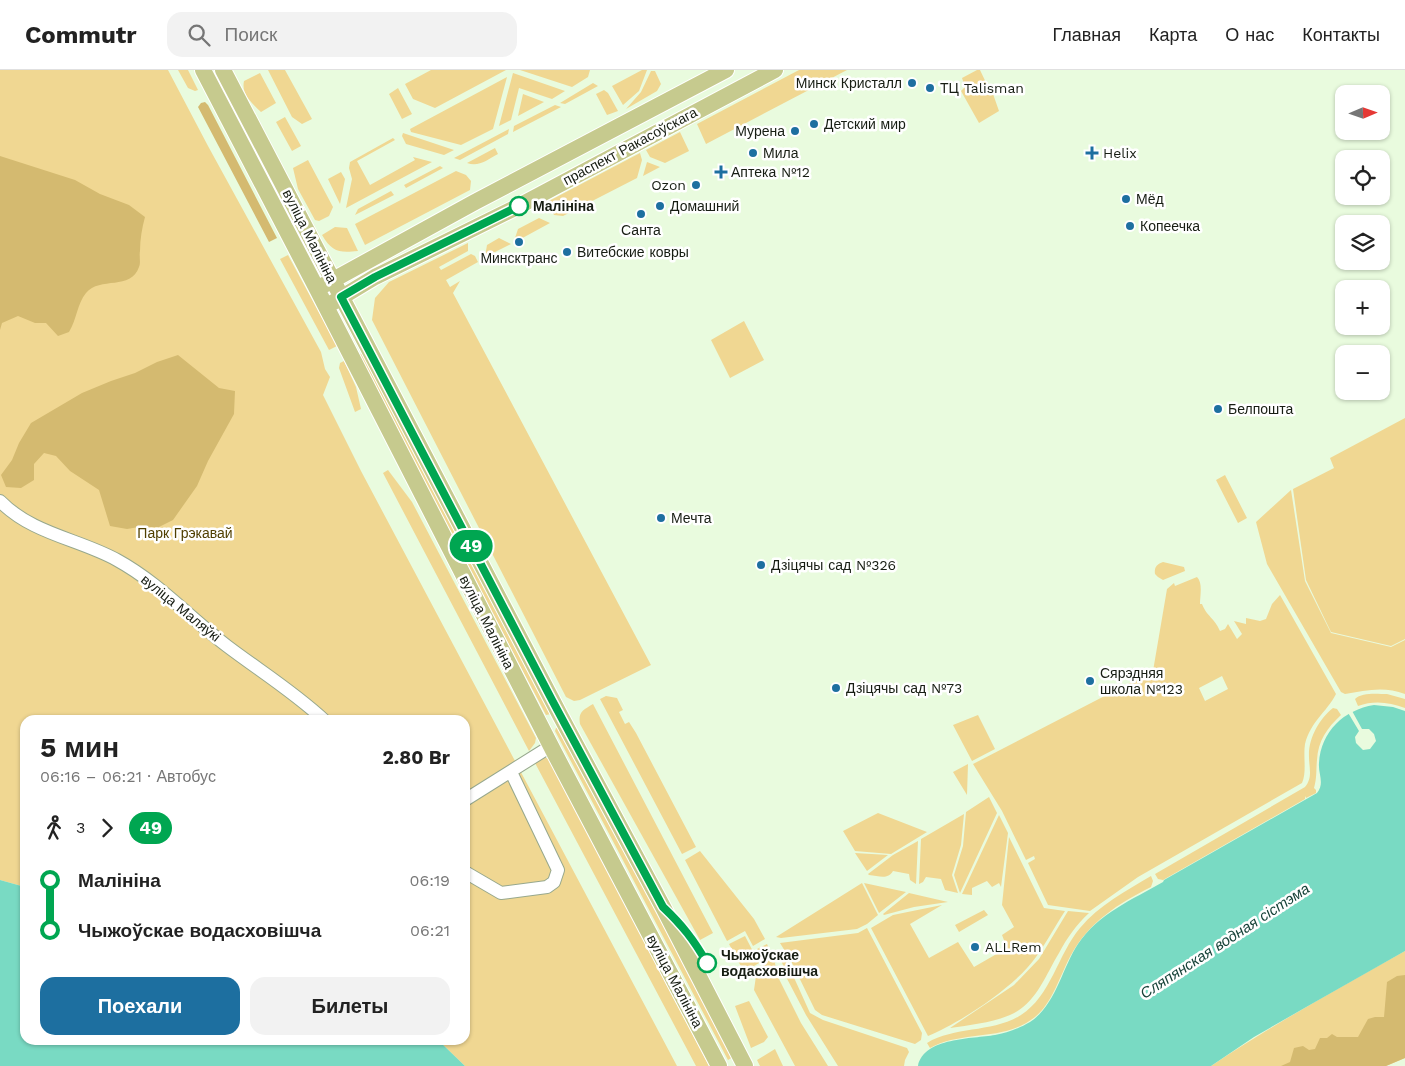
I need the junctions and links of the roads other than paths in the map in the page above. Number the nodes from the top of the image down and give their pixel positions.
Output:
1 (203, 70) edge
2 (224, 70) edge
3 (726, 70) edge
4 (775, 70) edge
5 (332, 280) junction
6 (317, 289) junction
7 (341, 297) junction
8 (326, 306) junction
9 (0, 501) edge
10 (318, 715) edge
11 (561, 717) junction
12 (542, 727) junction
13 (551, 746) junction
14 (511, 772) junction
15 (470, 797) edge
16 (470, 875) edge
17 (719, 1066) edge
18 (746, 1066) edge

1 - 6 main road, вуліца Малініна
2 - 5 main road, вуліца Малініна
3 - 5 main road, праспект Ракасоўскага
4 - 7 main road, праспект Ракасоўскага
5 - 6 main road, праспект Ракасоўскага
5 - 7 main road, вуліца Малініна
6 - 8 main road, вуліца Малініна
7 - 8 main road, праспект Ракасоўскага
7 - 11 main road, вуліца Малініна
8 - 12 main road, вуліца Малініна
9 - 10 street, вуліца Маляўкі
11 - 12 main road
11 - 18 main road, вуліца Малініна
12 - 13 main road, вуліца Малініна
13 - 14 street
13 - 17 main road, вуліца Малініна
14 - 15 street
14 - 16 street

